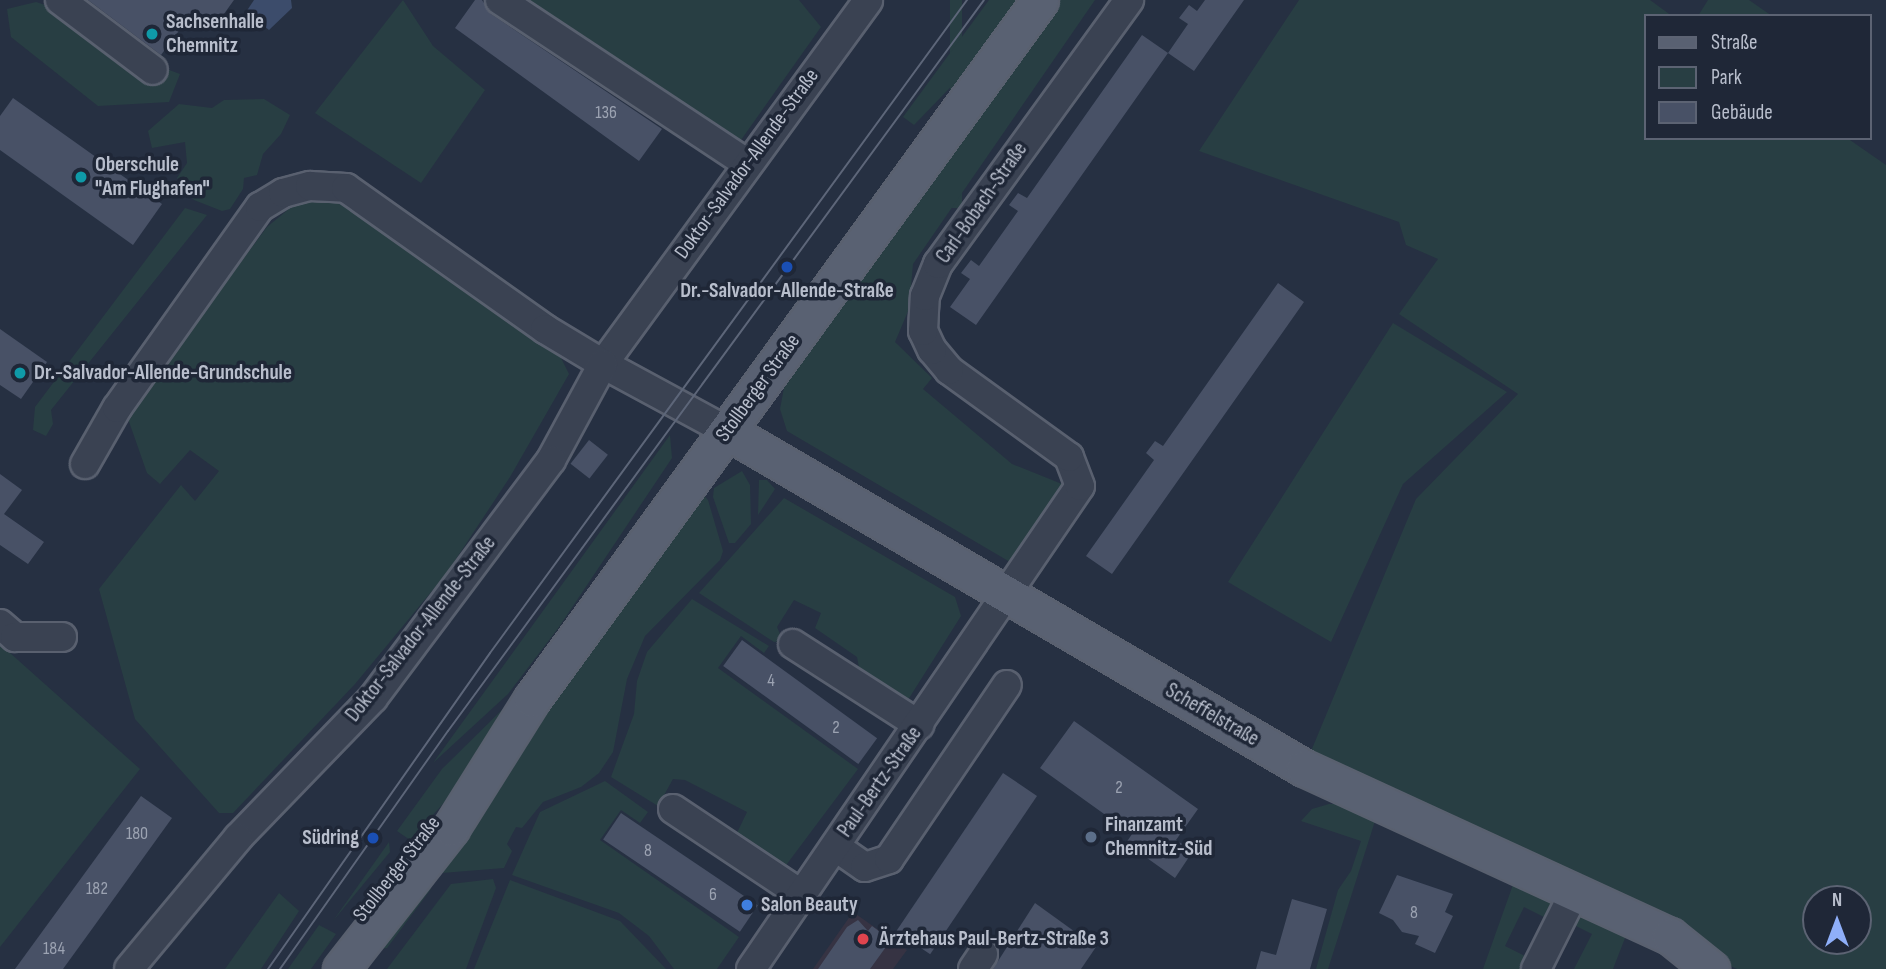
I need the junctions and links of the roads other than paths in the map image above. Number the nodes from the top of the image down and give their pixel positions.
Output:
1 (60, 0) edge
2 (500, 0) edge
3 (868, 0) edge
4 (1040, 0) edge
5 (1129, 0) edge
6 (153, 70) dead end
7 (746, 163) junction
8 (603, 364) junction
9 (727, 431) junction
10 (85, 464) dead end
11 (1008, 595) junction
12 (0, 624) edge
13 (62, 637) dead end
14 (793, 644) dead end
15 (1007, 685) dead end
16 (919, 725) junction
17 (481, 780) junction
18 (673, 809) dead end
19 (836, 847) junction
20 (1574, 893) junction
21 (802, 895) junction
22 (129, 969) edge
23 (325, 969) edge
24 (341, 969) edge
25 (751, 969) edge
26 (1536, 969) edge
27 (1711, 969) edge

1 - 6 street
2 - 7 street
3 - 7 street, Doktor-Salvador-Allende-Straße
4 - 9 main road, Stollberger Straße
5 - 11 street, Carl-Bobach-Straße
7 - 8 street, Doktor-Salvador-Allende-Straße
8 - 9 street
8 - 10 street
8 - 22 street, Doktor-Salvador-Allende-Straße
9 - 11 main road, Scheffelstraße
9 - 17 main road, Stollberger Straße
11 - 16 street, Paul-Bertz-Straße
11 - 20 main road, Scheffelstraße
12 - 13 street
14 - 16 street
15 - 19 street
16 - 19 street, Paul-Bertz-Straße
17 - 23 main road, Stollberger Straße
17 - 24 main road, Stollberger Straße
18 - 21 street
19 - 21 street, Paul-Bertz-Straße
20 - 26 street
20 - 27 main road, Scheffelstraße
21 - 25 street, Paul-Bertz-Straße

